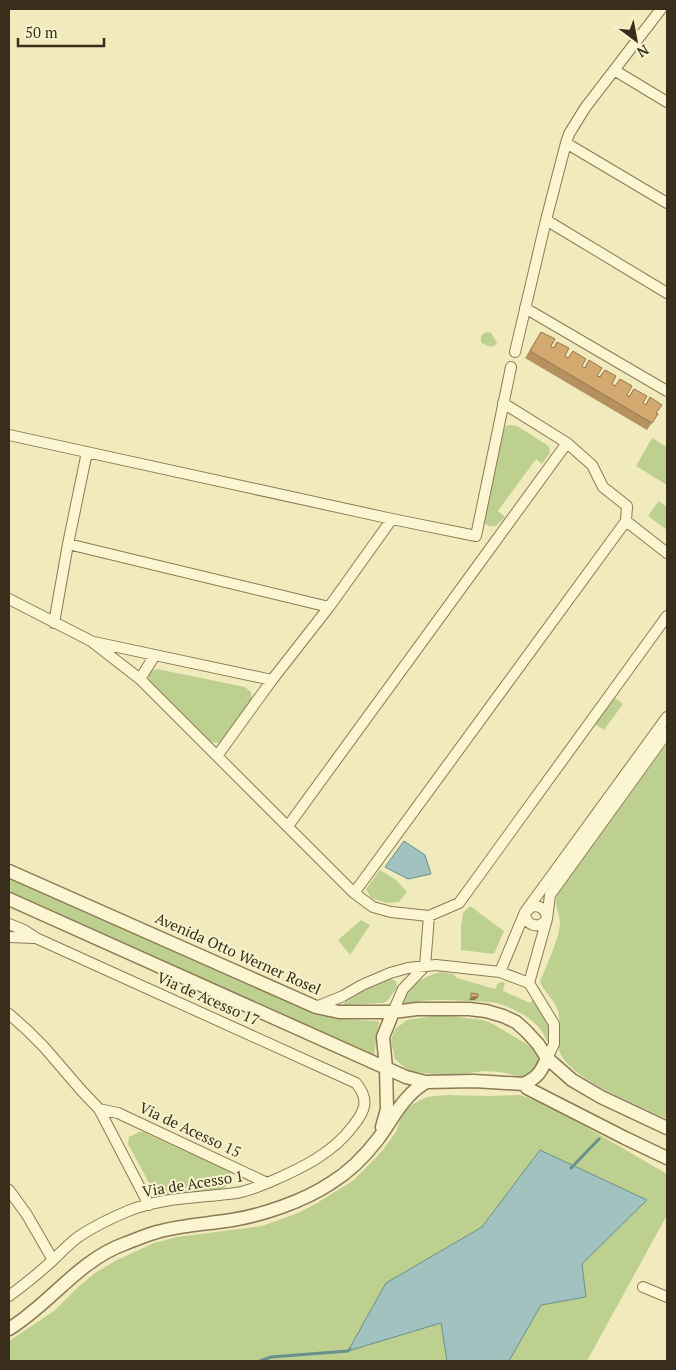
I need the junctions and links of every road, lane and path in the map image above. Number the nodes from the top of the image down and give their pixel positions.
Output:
1 (661, 9) edge
2 (614, 70) junction
3 (667, 102) edge
4 (566, 142) junction
5 (667, 203) edge
6 (546, 220) junction
7 (667, 293) edge
8 (524, 308) junction
9 (515, 352) dead end
10 (511, 367) dead end
11 (667, 391) edge
12 (503, 404) junction
13 (9, 435) edge
14 (566, 443) junction
15 (87, 452) junction
16 (392, 519) junction
17 (626, 521) junction
18 (476, 536) junction
19 (495, 541) junction
20 (68, 544) junction
21 (667, 553) edge
22 (9, 599) edge
23 (329, 607) junction
24 (667, 616) edge
25 (54, 623) junction
26 (91, 641) junction
27 (155, 655) junction
28 (140, 679) junction
29 (272, 680) junction
30 (667, 717) edge
31 (667, 733) edge
32 (217, 756) junction
33 (288, 826) junction
34 (9, 871) edge
35 (354, 893) junction
36 (9, 899) edge
37 (525, 912) junction
38 (430, 916) junction
39 (548, 919) junction
40 (9, 924) edge
41 (9, 937) edge
42 (36, 938) junction
43 (425, 966) junction
44 (500, 972) junction
45 (529, 983) junction
46 (316, 1007) junction
47 (393, 1012) junction
48 (9, 1014) edge
49 (547, 1058) junction
50 (386, 1068) junction
51 (426, 1082) junction
52 (524, 1084) junction
53 (363, 1093) joint
54 (99, 1108) junction
55 (667, 1128) edge
56 (378, 1139) junction
57 (667, 1158) edge
58 (267, 1183) junction
59 (9, 1190) edge
60 (149, 1205) junction
61 (53, 1260) junction
62 (643, 1287) dead end
63 (9, 1296) edge
64 (667, 1297) edge
65 (9, 1329) edge

1 - 2 street
2 - 3 street
2 - 4 street
4 - 5 street
4 - 6 street
6 - 7 street
6 - 8 street
8 - 9 street
8 - 11 street
10 - 12 street
12 - 14 street
12 - 18 street
13 - 15 street
14 - 17 street
14 - 19 street
15 - 16 street
15 - 20 street
16 - 18 street
16 - 23 street
17 - 21 street
17 - 35 street
18 - 19 street
19 - 33 street
20 - 23 street
20 - 25 street
22 - 25 street
23 - 29 street
24 - 38 street
25 - 26 street
26 - 27 street
26 - 28 street
27 - 28 street
27 - 29 street
28 - 32 street
29 - 32 street
30 - 37 street
31 - 39 street
32 - 33 street
33 - 35 street
34 - 46 street, Avenida Otto Werner Rosel
35 - 38 street
36 - 50 street
37 - 39 street
37 - 44 street
38 - 43 street
39 - 45 street
40 - 42 street, Via de Acesso 17
41 - 42 street, Via de Acesso 17
42 - 53 street, Via de Acesso 17
43 - 44 street
43 - 46 street
43 - 47 street
44 - 45 street
45 - 49 street
46 - 47 street, Avenida Otto Werner Rosel
47 - 49 street, Avenida Otto Werner Rosel
47 - 50 street
48 - 54 street, Via de Acesso 15
49 - 52 street
49 - 55 street, Avenida Otto Werner Rosel
50 - 51 street
50 - 56 street
51 - 52 street
51 - 56 street
52 - 57 street
53 - 58 street, Via de Acesso 1
54 - 58 street, Via de Acesso 15
54 - 60 street, Via de Acesso 15
56 - 65 street
58 - 60 street, Via de Acesso 1
59 - 61 street
60 - 61 street, Via de Acesso 1
61 - 63 street, Via de Acesso 1
62 - 64 street

